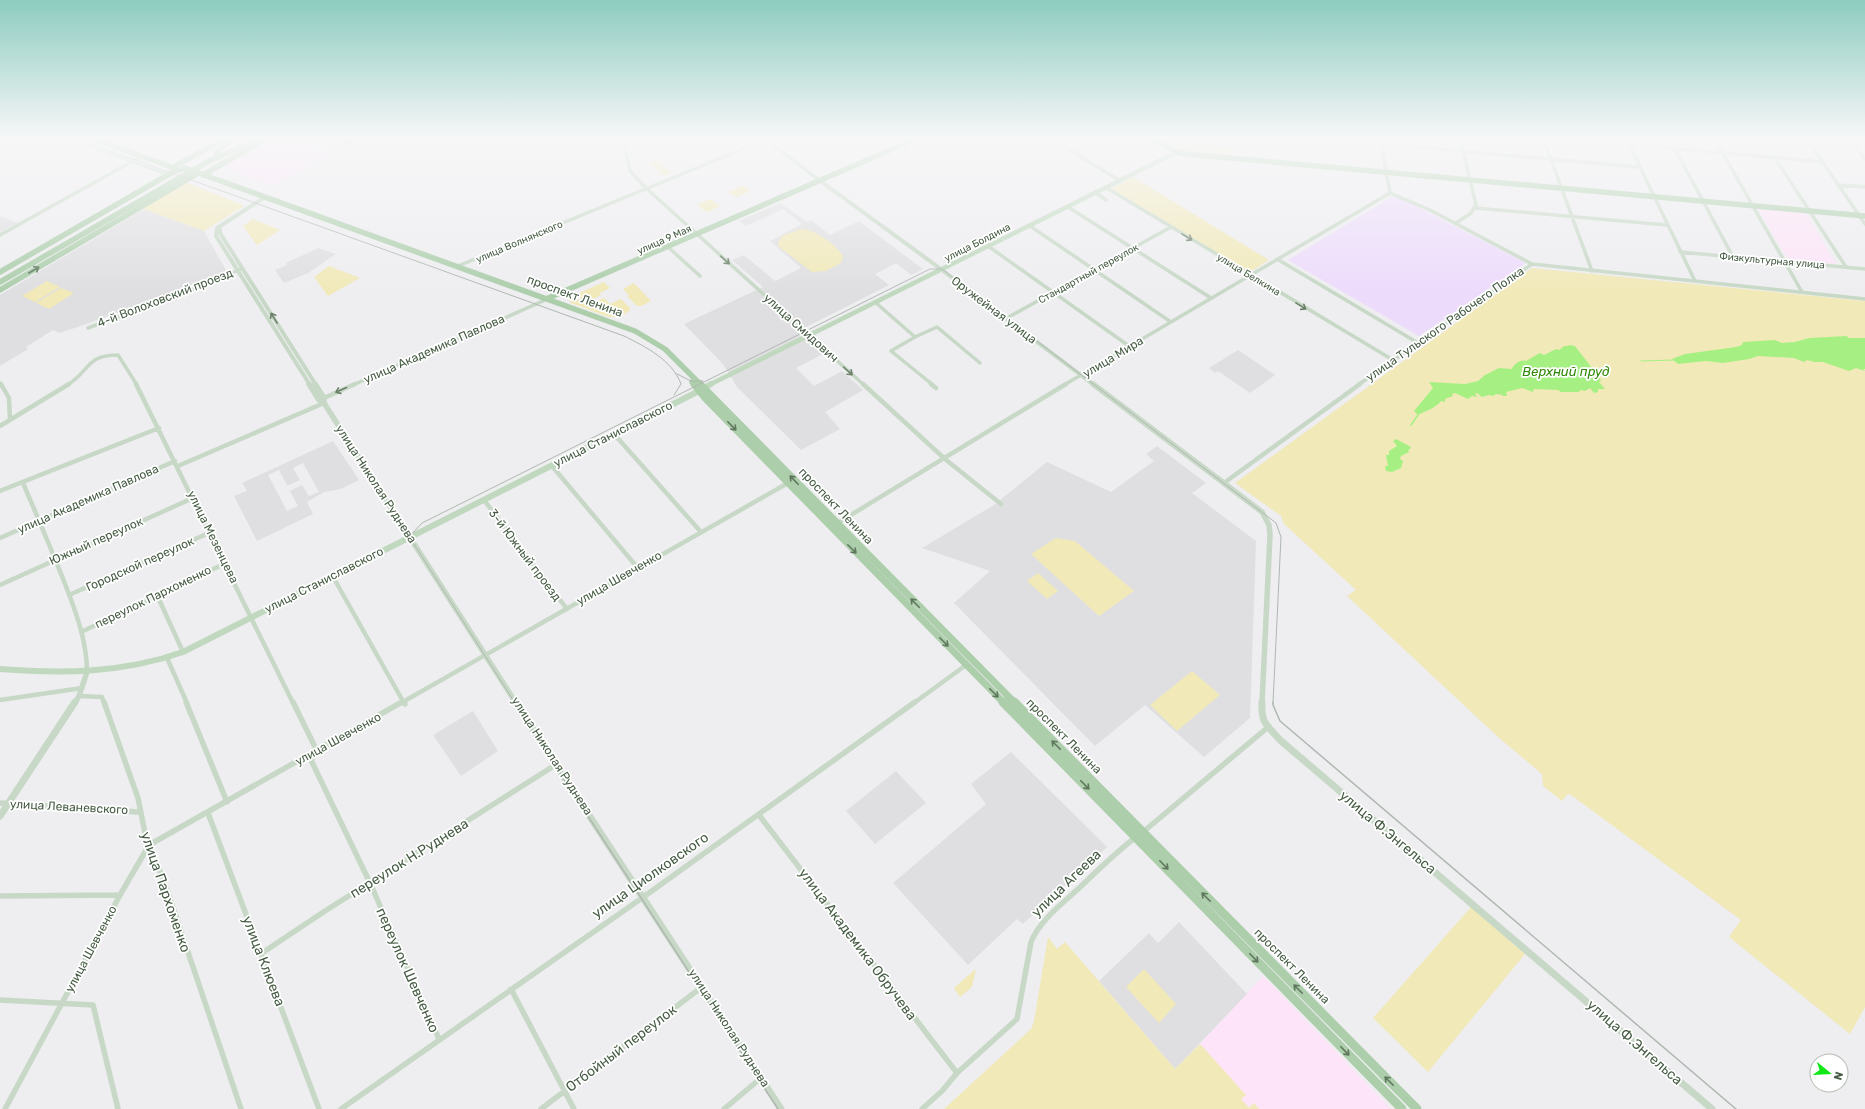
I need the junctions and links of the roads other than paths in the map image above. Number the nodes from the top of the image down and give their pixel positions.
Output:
1 (1561, 189) edge
2 (81, 190) edge
3 (143, 190) edge
4 (152, 190) edge
5 (159, 190) edge
6 (168, 190) edge
7 (239, 190) edge
8 (241, 190) edge
9 (642, 190) edge
10 (648, 190) edge
11 (797, 190) edge
12 (832, 190) edge
13 (1099, 190) edge
14 (1110, 190) edge
15 (1472, 190) edge
16 (1570, 190) edge
17 (1650, 190) edge
18 (1696, 190) edge
19 (1744, 190) edge
20 (1795, 190) edge
21 (1842, 190) edge
22 (1095, 192) junction
23 (1390, 192) joint
24 (1654, 197) junction
25 (263, 198) junction
26 (1106, 200) dead end
27 (1702, 201) junction
28 (1753, 206) junction
29 (1068, 207) junction
30 (1476, 208) junction
31 (1809, 211) junction
32 (1571, 216) junction
33 (1862, 216) edge
34 (1456, 223) junction
35 (1865, 224) edge
36 (1667, 225) junction
37 (1030, 226) junction
38 (1171, 227) junction
39 (696, 234) junction
40 (0, 235) edge
41 (988, 246) junction
42 (668, 247) junction
43 (1134, 248) junction
44 (1680, 252) junction
45 (1733, 257) junction
46 (1277, 259) junction
47 (1786, 261) junction
48 (1532, 264) junction
49 (458, 266) junction
50 (1846, 268) junction
51 (240, 269) junction
52 (1865, 269) edge
53 (941, 270) junction
54 (1094, 270) junction
55 (1592, 271) junction
56 (0, 272) edge
57 (1250, 274) junction
58 (700, 276) dead end
59 (0, 278) edge
60 (0, 282) edge
61 (1695, 282) junction
62 (0, 290) edge
63 (1802, 292) junction
64 (1053, 293) junction
65 (1211, 298) junction
66 (1865, 299) edge
67 (546, 300) junction
68 (875, 302) junction
69 (1006, 319) junction
70 (1170, 322) junction
71 (88, 328) dead end
72 (809, 336) junction
73 (916, 337) junction
74 (1418, 343) junction
75 (1130, 346) junction
76 (1393, 360) junction
77 (980, 362) dead end
78 (1082, 376) junction
79 (0, 383) edge
80 (936, 388) dead end
81 (702, 389) junction
82 (324, 400) junction
83 (10, 420) junction
84 (0, 426) edge
85 (159, 428) junction
86 (614, 434) junction
87 (945, 459) junction
88 (175, 461) junction
89 (178, 466) junction
90 (552, 466) junction
91 (23, 483) junction
92 (788, 483) junction
93 (1224, 483) junction
94 (0, 491) edge
95 (193, 498) junction
96 (484, 500) junction
97 (1001, 504) dead end
98 (39, 521) junction
99 (834, 525) junction
100 (211, 532) junction
101 (701, 532) junction
102 (410, 536) junction
103 (0, 538) edge
104 (56, 559) junction
105 (226, 563) junction
106 (637, 567) junction
107 (332, 575) junction
108 (0, 585) edge
109 (70, 595) junction
110 (157, 595) junction
111 (566, 609) junction
112 (252, 617) junction
113 (81, 632) junction
114 (183, 652) junction
115 (486, 656) junction
116 (167, 658) junction
117 (969, 663) junction
118 (0, 669) edge
119 (87, 672) junction
120 (82, 688) junction
121 (79, 696) junction
122 (0, 700) edge
123 (404, 703) junction
124 (1267, 728) junction
125 (317, 751) junction
126 (557, 764) junction
127 (227, 802) junction
128 (0, 804) edge
129 (8, 804) junction
130 (138, 812) junction
131 (208, 813) junction
132 (759, 815) junction
133 (0, 816) edge
134 (1139, 835) junction
135 (149, 845) junction
136 (370, 883) junction
137 (120, 895) junction
138 (0, 896) edge
139 (644, 897) junction
140 (262, 954) junction
141 (702, 986) junction
142 (511, 989) junction
143 (0, 1000) edge
144 (61, 1003) junction
145 (439, 1039) junction
146 (957, 1073) junction
147 (761, 1078) junction
148 (564, 1091) junction
149 (5, 1109) edge
150 (118, 1109) edge
151 (241, 1109) edge
152 (319, 1109) edge
153 (340, 1109) edge
154 (541, 1109) edge
155 (574, 1109) edge
156 (724, 1109) edge
157 (781, 1109) edge
158 (922, 1109) edge
159 (1402, 1109) edge
160 (1417, 1109) edge
161 (1712, 1109) edge

1 - 32 street
2 - 40 street
3 - 56 main road
4 - 59 main road
5 - 60 main road
62 -> 6 main road
7 - 25 main road, проспект Ленина
8 - 25 main road, проспект Ленина
9 - 49 street, улица Волнянского
10 - 39 street, улица Смидович
11 - 39 main road, улица 9 Мая
12 - 53 street, Оружейная улица
13 - 22 main road, улица Болдина
14 - 38 street, улица Белкина
15 - 30 street
16 - 24 main road
17 - 24 street
18 - 27 street
19 - 28 street
20 - 31 street
21 - 33 street
22 - 26 street
22 - 29 main road, улица Болдина
23 - 34 street
23 - 46 street, улица Мира
24 - 27 main road
24 - 36 street
25 - 49 main road, проспект Ленина
25 - 51 street, улица Николая Руднева
25 - 67 main road, проспект Ленина
27 - 28 main road
27 - 45 street
28 - 31 main road
28 - 47 street
29 - 37 main road, улица Болдина
29 - 43 street
30 - 32 street
30 - 34 street
31 - 33 main road
31 - 50 street
32 - 36 street
32 - 55 street
33 - 35 street
34 - 48 street
36 - 44 street
37 - 41 main road, улица Болдина
37 - 54 street
38 - 43 street, Стандартный переулок
38 -> 57 street, улица Белкина
39 - 42 main road, улица 9 Мая
39 -> 72 street, улица Смидович
41 - 53 main road, улица Болдина
41 - 64 street
42 - 58 street
42 - 67 main road, улица 9 Мая
43 - 54 street, Стандартный переулок
43 - 65 street
44 - 45 street, Физкультурная улица
44 - 61 street
45 - 47 street, Физкультурная улица
46 - 57 street, улица Мира
46 - 74 street
47 - 50 street, Физкультурная улица
47 - 63 street
48 - 55 street, улица Тульского Рабочего Полка
48 - 74 street, улица Тульского Рабочего Полка
49 - 67 main road, проспект Ленина
50 - 52 street, Физкультурная улица
51 - 71 street, 4-й Волоховский проезд
51 - 82 street, улица Николая Руднева
53 - 68 main road, улица Болдина
53 - 69 street, Оружейная улица
54 - 64 street, Стандартный переулок
54 - 70 street
55 - 61 street, улица Тульского Рабочего Полка
57 - 65 street, улица Мира
57 -> 76 street, улица Белкина
61 - 63 street, улица Тульского Рабочего Полка
63 - 66 street, улица Тульского Рабочего Полка
64 - 69 street, Стандартный переулок
64 - 75 street
65 - 70 street, улица Мира
67 - 81 main road, проспект Ленина
67 - 81 main road, проспект Ленина
67 -> 82 street, улица Академика Павлова
68 - 72 main road, улица Болдина
68 - 73 street
69 - 78 street, Оружейная улица
70 - 75 street, улица Мира
72 - 81 main road, улица Болдина
72 -> 87 street, улица Смидович
73 - 77 street
73 - 80 street
74 - 76 street, улица Тульского Рабочего Полка
75 - 78 street, улица Мира
76 - 93 street, улица Тульского Рабочего Полка
78 - 87 street, улица Мира
78 - 93 street, Оружейная улица
79 - 83 street
81 - 86 main road, улица Станиславского
81 -> 92 main road, проспект Ленина
99 -> 81 main road, проспект Ленина
82 - 89 street, улица Академика Павлова
82 - 102 street, улица Николая Руднева
83 - 84 street
83 - 85 street, улица Мезенцева
85 - 88 street, улица Мезенцева
85 - 91 street
86 - 90 main road, улица Станиславского
86 - 101 street
87 - 97 street, улица Смидович
87 - 99 street, улица Мира
88 - 89 street, улица Мезенцева
88 - 98 street, улица Академика Павлова
89 - 95 street, улица Мезенцева
90 - 96 main road, улица Станиславского
90 - 106 street
91 - 94 street
91 - 98 street
92 - 99 main road, проспект Ленина
92 - 101 street, улица Шевченко
93 - 124 street
95 - 100 street, улица Мезенцева
95 - 104 street, Южный переулок
96 - 102 main road, улица Станиславского
96 - 111 street, 3-й Южный проезд
98 - 103 street, улица Академика Павлова
98 - 104 street
99 - 117 main road, проспект Ленина
100 - 105 street, улица Мезенцева
100 - 109 street, Городской переулок
101 - 106 street, улица Шевченко
102 - 107 main road, улица Станиславского
102 - 115 street, улица Николая Руднева
104 - 108 street, Южный переулок
104 - 109 street
105 - 110 street, переулок Пархоменко
105 - 112 street, улица Мезенцева
106 - 111 street, улица Шевченко
107 - 112 main road, улица Станиславского
107 - 123 street
109 - 113 street
110 - 113 street, переулок Пархоменко
110 - 114 street
111 - 115 street, улица Шевченко
112 - 114 main road, улица Станиславского
112 - 125 street, улица Мезенцева
113 - 119 street
114 - 116 main road, улица Станиславского
115 - 123 street, улица Шевченко
115 - 126 street, улица Николая Руднева
116 - 119 main road, улица Станиславского
116 - 127 street
117 - 132 street, улица Циолковского
117 - 134 main road, проспект Ленина
118 - 119 main road
119 - 120 street
120 - 121 street
120 - 122 street
121 - 129 street
121 - 130 street, улица Пархоменко
123 - 125 street, улица Шевченко
124 - 134 street, улица Агеева
124 - 161 street, улица Ф.Энгельса
125 - 127 street, улица Шевченко
125 - 136 street, переулок Шевченко
126 - 136 street, переулок Н.Руднева
126 - 139 street, улица Николая Руднева
127 - 131 street, улица Шевченко
128 - 129 street, улица Леваневского
129 - 130 street, улица Леваневского
129 - 133 street
130 - 135 street, улица Пархоменко
131 - 135 street, улица Шевченко
131 - 140 street, улица Клюева
132 - 139 street, улица Циолковского
132 - 146 street, улица Академика Обручева
134 - 146 street, улица Агеева
134 -> 159 main road, проспект Ленина
160 -> 134 main road, проспект Ленина
135 - 137 street, улица Шевченко
135 - 151 street, улица Пархоменко
136 - 140 street, переулок Н.Руднева
136 - 145 street, переулок Шевченко
137 - 138 street
137 - 144 street, улица Шевченко
139 - 141 street, улица Николая Руднева
139 - 142 street, улица Циолковского
140 - 152 street, улица Клюева
141 - 147 street, улица Николая Руднева
141 - 148 street, Отбойный переулок
142 - 145 street, улица Циолковского
142 - 148 street
143 - 144 street
144 - 149 street, улица Шевченко
144 - 150 street
145 - 153 street, улица Циолковского
146 - 158 street, улица Агеева
147 - 156 street
147 - 157 street, улица Николая Руднева
148 - 154 street, Отбойный переулок
148 - 155 street

